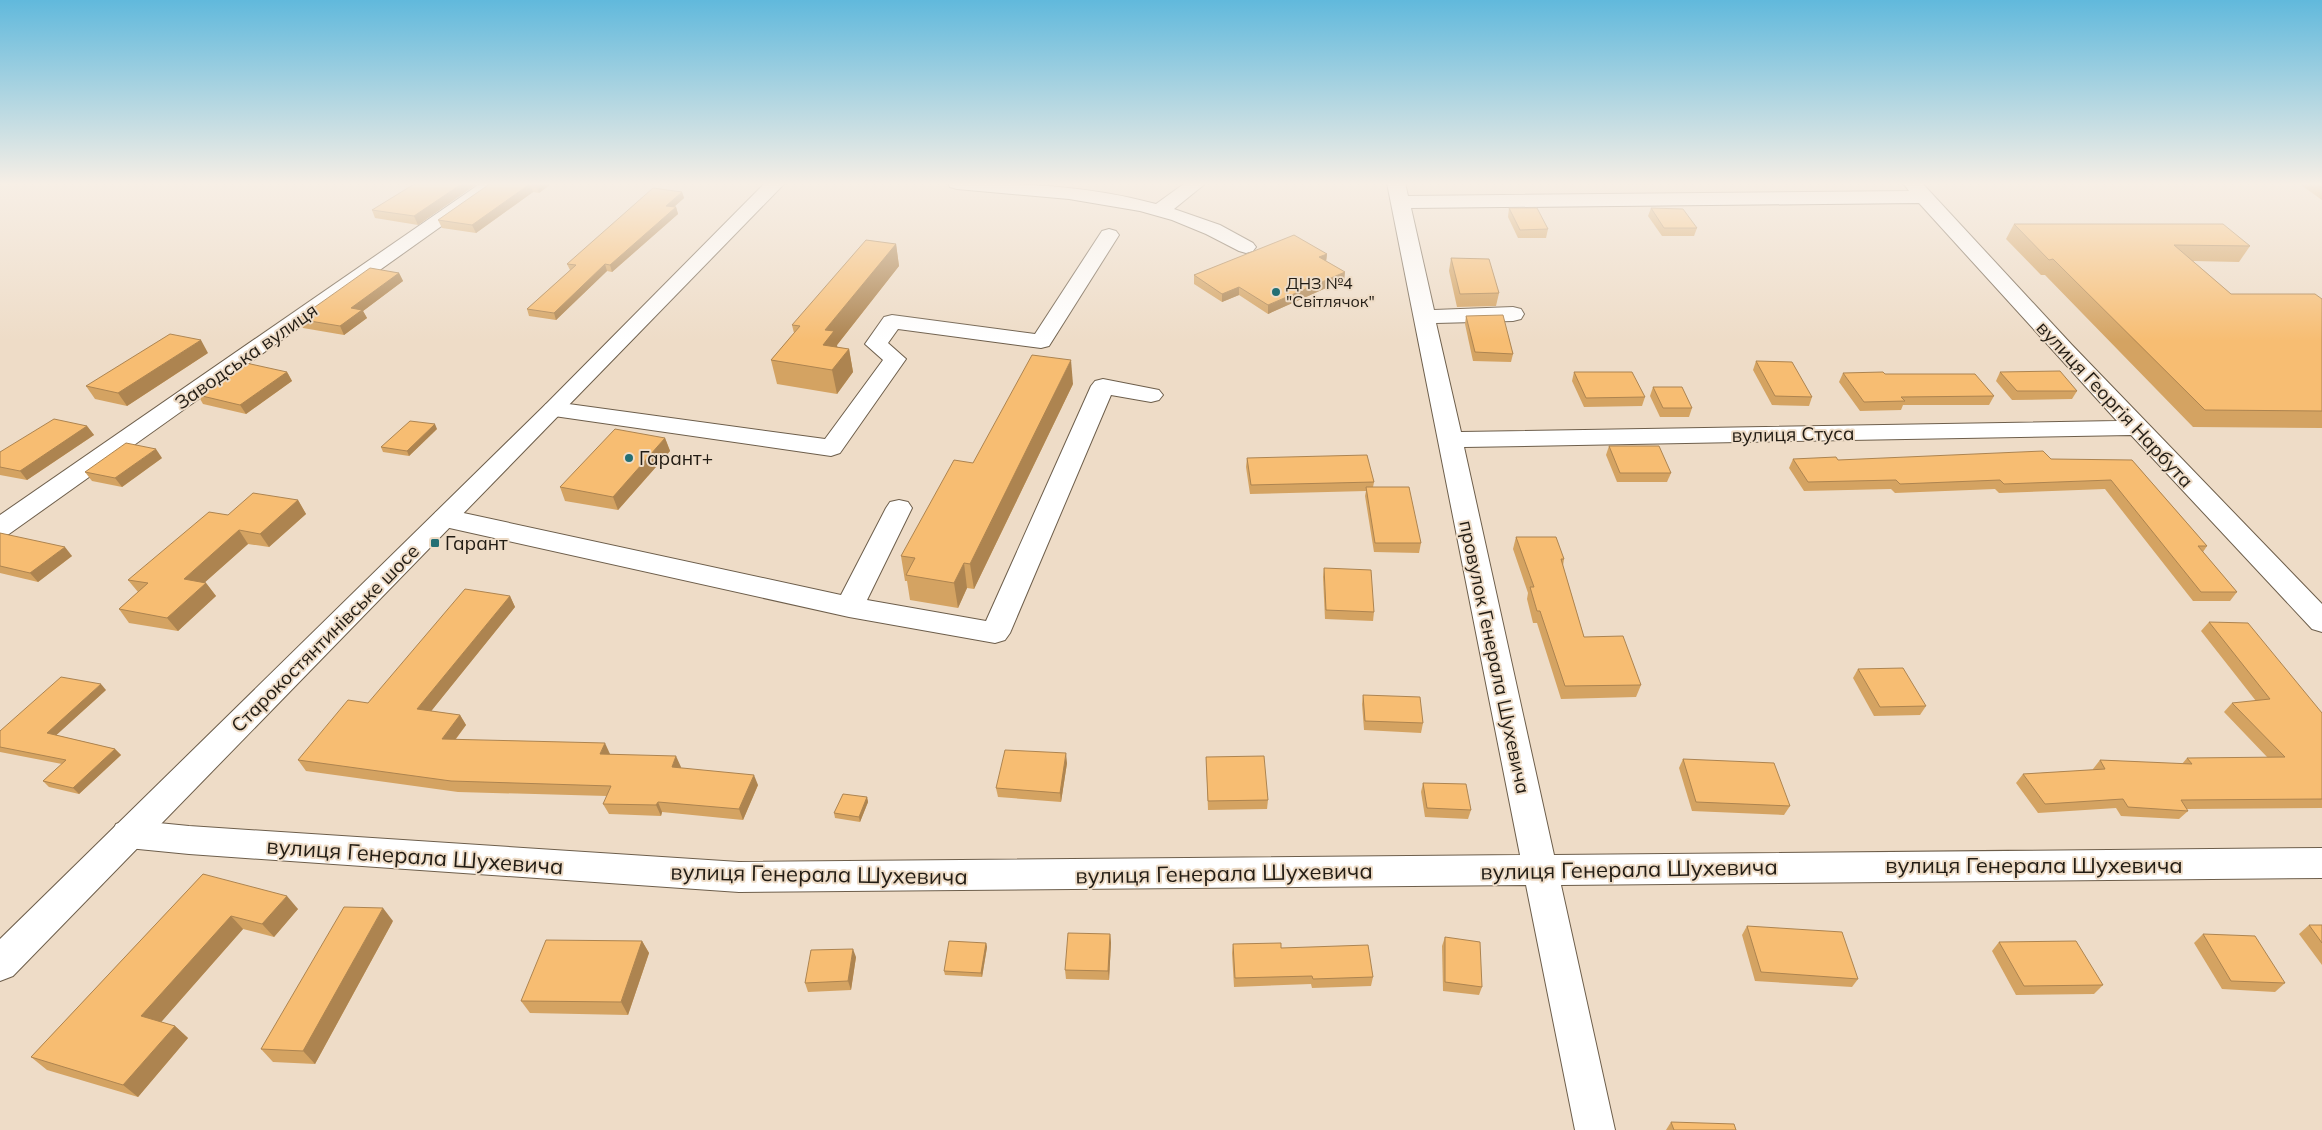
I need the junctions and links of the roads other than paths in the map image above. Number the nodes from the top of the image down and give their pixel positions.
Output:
1 (418, 236) edge
2 (724, 236) edge
3 (1109, 236) dead end
4 (1225, 236) edge
5 (1407, 236) edge
6 (1960, 236) edge
7 (1246, 248) dead end
8 (1512, 314) dead end
9 (1424, 317) junction
10 (1151, 395) dead end
11 (554, 409) junction
12 (2137, 428) junction
13 (1450, 440) junction
14 (899, 508) dead end
15 (445, 518) junction
16 (0, 528) edge
17 (849, 608) junction
18 (2322, 622) edge
19 (128, 834) junction
20 (2322, 863) edge
21 (1539, 870) junction
22 (0, 964) edge
23 (1595, 1130) edge

1 - 16 street, Заводська вулиця
2 - 11 street, Старокостянтинівське шосе
3 - 11 street
4 - 7 street
5 - 9 street, провулок Генерала Шухевича
6 - 12 street, вулиця Георгія Нарбута
8 - 9 street
9 - 13 street, провулок Генерала Шухевича
10 - 17 street
11 - 15 street, Старокостянтинівське шосе
12 - 13 street, вулиця Стуса
12 - 18 street, вулиця Георгія Нарбута
13 - 21 street, провулок Генерала Шухевича
14 - 17 street
15 - 17 street
15 - 19 street, Старокостянтинівське шосе
19 - 21 street, вулиця Генерала Шухевича
19 - 22 street, Старокостянтинівське шосе
20 - 21 street, вулиця Генерала Шухевича
21 - 23 street, провулок Генерала Шухевича

